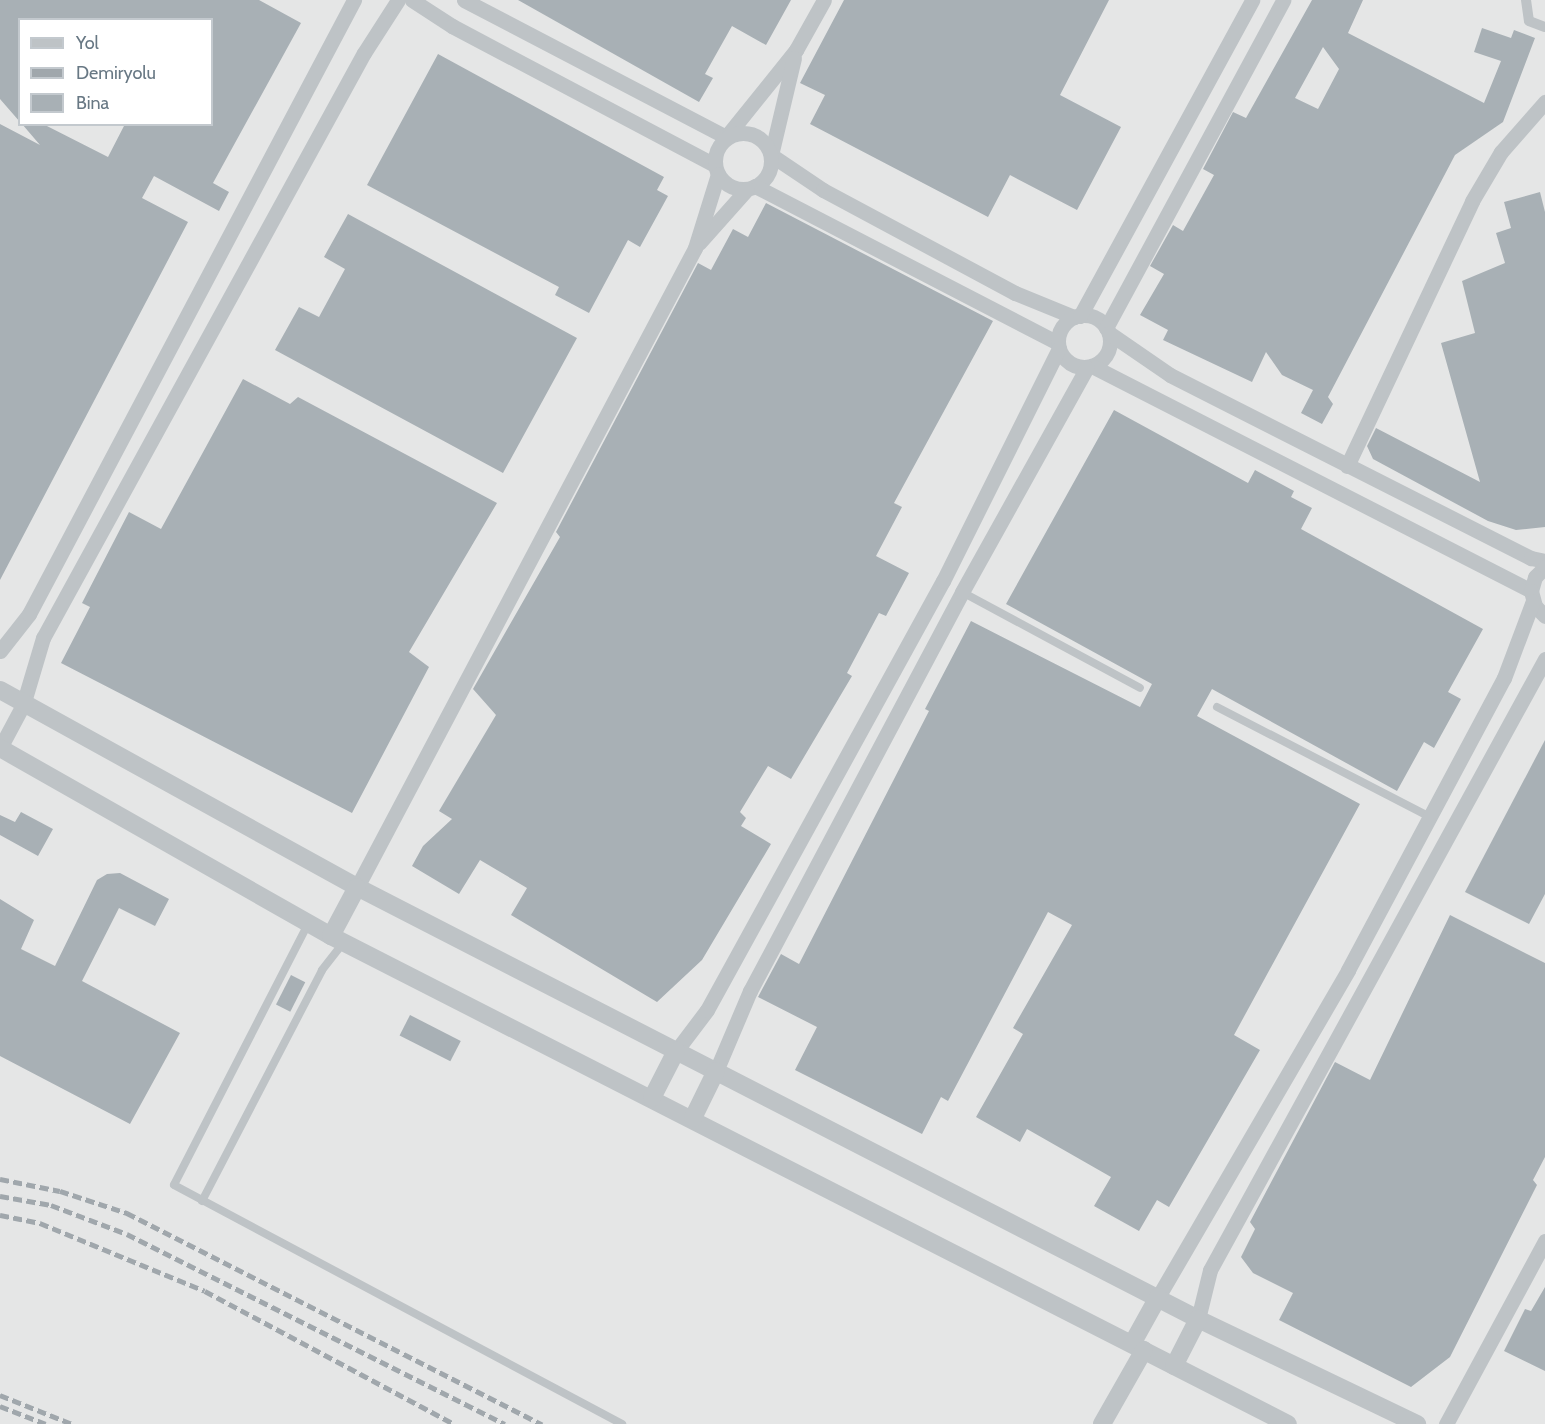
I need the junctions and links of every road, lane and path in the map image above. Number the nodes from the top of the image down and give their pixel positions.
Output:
1 (354, 0) edge
2 (398, 0) edge
3 (412, 0) edge
4 (464, 0) edge
5 (824, 0) edge
6 (1252, 0) edge
7 (1283, 0) edge
8 (1526, 0) edge
9 (1545, 27) edge
10 (796, 50) junction
11 (1545, 102) edge
12 (1185, 126) junction
13 (726, 137) junction
14 (1207, 138) junction
15 (771, 155) junction
16 (716, 170) junction
17 (751, 188) junction
18 (695, 248) junction
19 (1077, 316) junction
20 (1108, 330) junction
21 (1058, 345) junction
22 (1090, 367) junction
23 (1347, 466) junction
24 (1545, 561) edge
25 (1545, 567) edge
26 (943, 581) junction
27 (962, 592) junction
28 (1532, 596) junction
29 (1545, 616) edge
30 (0, 651) edge
31 (1545, 659) edge
32 (1140, 688) dead end
33 (0, 690) edge
34 (23, 705) junction
35 (1217, 707) dead end
36 (0, 748) edge
37 (1430, 817) junction
38 (1406, 861) junction
39 (1428, 872) junction
40 (357, 887) junction
41 (308, 924) junction
42 (337, 939) junction
43 (1348, 970) junction
44 (1369, 981) junction
45 (676, 1051) junction
46 (716, 1071) junction
47 (652, 1098) junction
48 (693, 1118) junction
49 (202, 1202) junction
50 (1545, 1241) edge
51 (1158, 1297) junction
52 (1198, 1319) junction
53 (1138, 1347) junction
54 (1174, 1366) junction
55 (622, 1424) edge
56 (1102, 1424) edge
57 (1288, 1424) edge
58 (1418, 1424) edge
59 (1446, 1424) edge

1 - 30 street
2 - 34 street
3 - 16 street
4 - 13 street
5 - 10 street
6 - 12 street
7 - 14 street
8 - 9 street
10 - 13 street
10 - 15 street
11 - 23 street
12 - 14 street
12 - 19 street
13 - 15 street
13 - 16 street
14 - 20 street
15 - 17 street
15 - 19 street
16 - 17 street
16 - 18 street
17 - 18 street
17 - 21 street
18 - 40 street
19 - 20 street
19 - 21 street
20 - 22 street
20 - 23 street
21 - 22 street
21 - 26 street
22 - 27 street
22 - 28 street
23 - 24 street
25 - 28 street
26 - 27 street
26 - 45 street
27 - 32 lane
27 - 46 street
28 - 29 street
28 - 37 street
31 - 39 street
33 - 34 street
34 - 36 street
34 - 40 street
35 - 37 lane
36 - 41 street
37 - 38 street
38 - 39 street
38 - 43 street
39 - 44 street
40 - 42 street
40 - 45 street
41 - 42 street
41 - 49 lane
42 - 47 street
42 - 49 lane
43 - 44 street
43 - 51 street
44 - 52 street
45 - 46 street
45 - 47 street
46 - 48 street
46 - 51 street
47 - 48 street
48 - 53 street
49 - 55 lane
50 - 59 street
51 - 52 street
51 - 53 street
52 - 54 street
52 - 58 street
53 - 54 street
53 - 56 street
54 - 57 street

